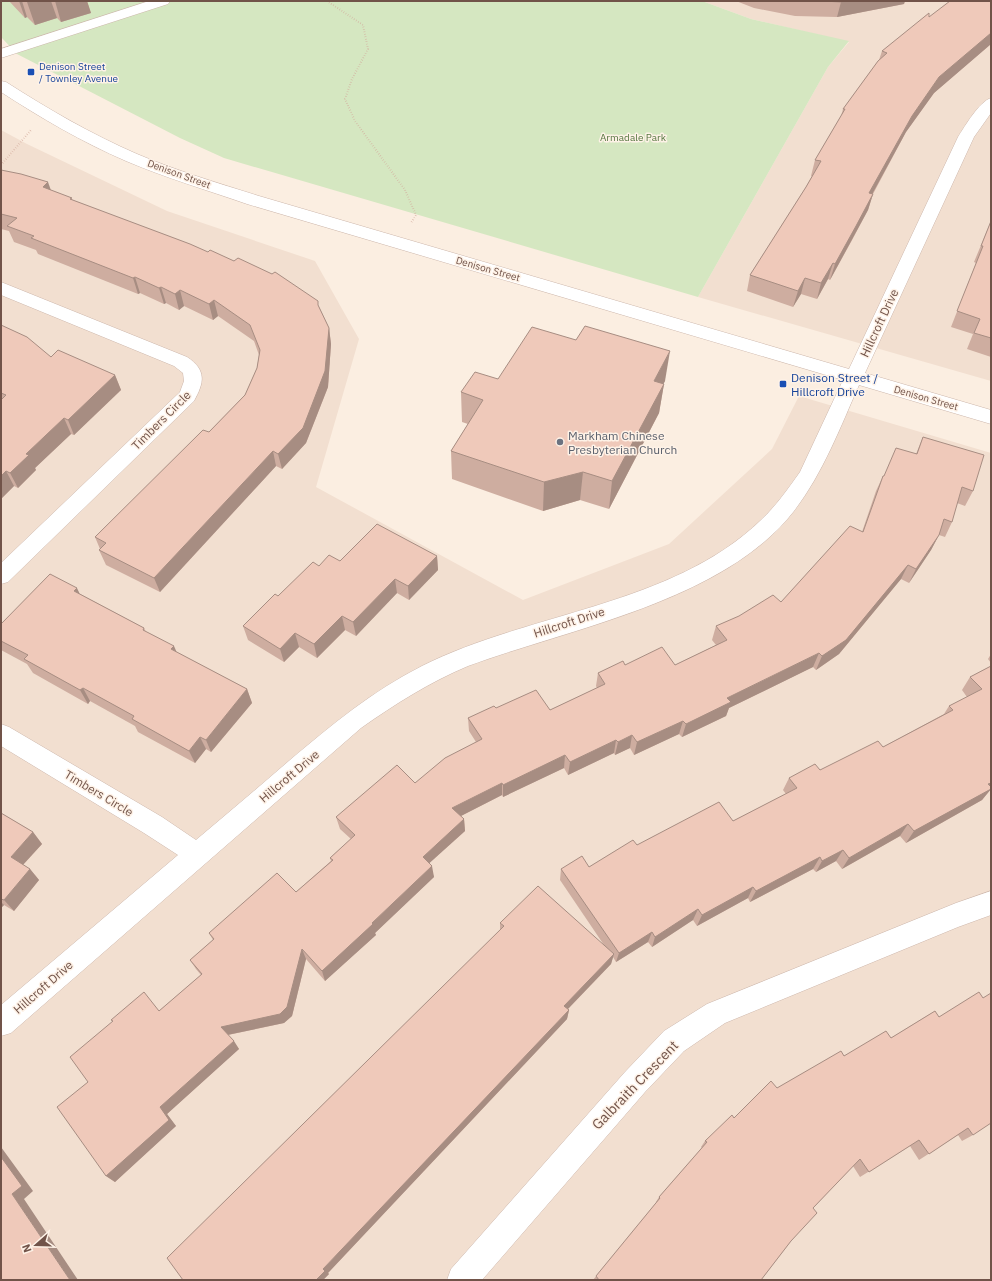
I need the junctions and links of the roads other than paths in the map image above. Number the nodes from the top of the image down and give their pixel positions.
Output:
1 (163, 1) edge
2 (1, 54) edge
3 (1, 85) edge
4 (991, 103) edge
5 (1, 288) edge
6 (854, 377) junction
7 (991, 417) edge
8 (1, 576) edge
9 (1, 734) edge
10 (197, 854) junction
11 (991, 903) edge
12 (1, 1023) edge
13 (462, 1280) edge

1 - 2 street
3 - 6 street, Denison Street
4 - 6 street, Hillcroft Drive
5 - 8 street, Timbers Circle
6 - 7 street, Denison Street
6 - 10 street, Hillcroft Drive
9 - 10 street, Timbers Circle
10 - 12 street, Hillcroft Drive
11 - 13 street, Galbraith Crescent

